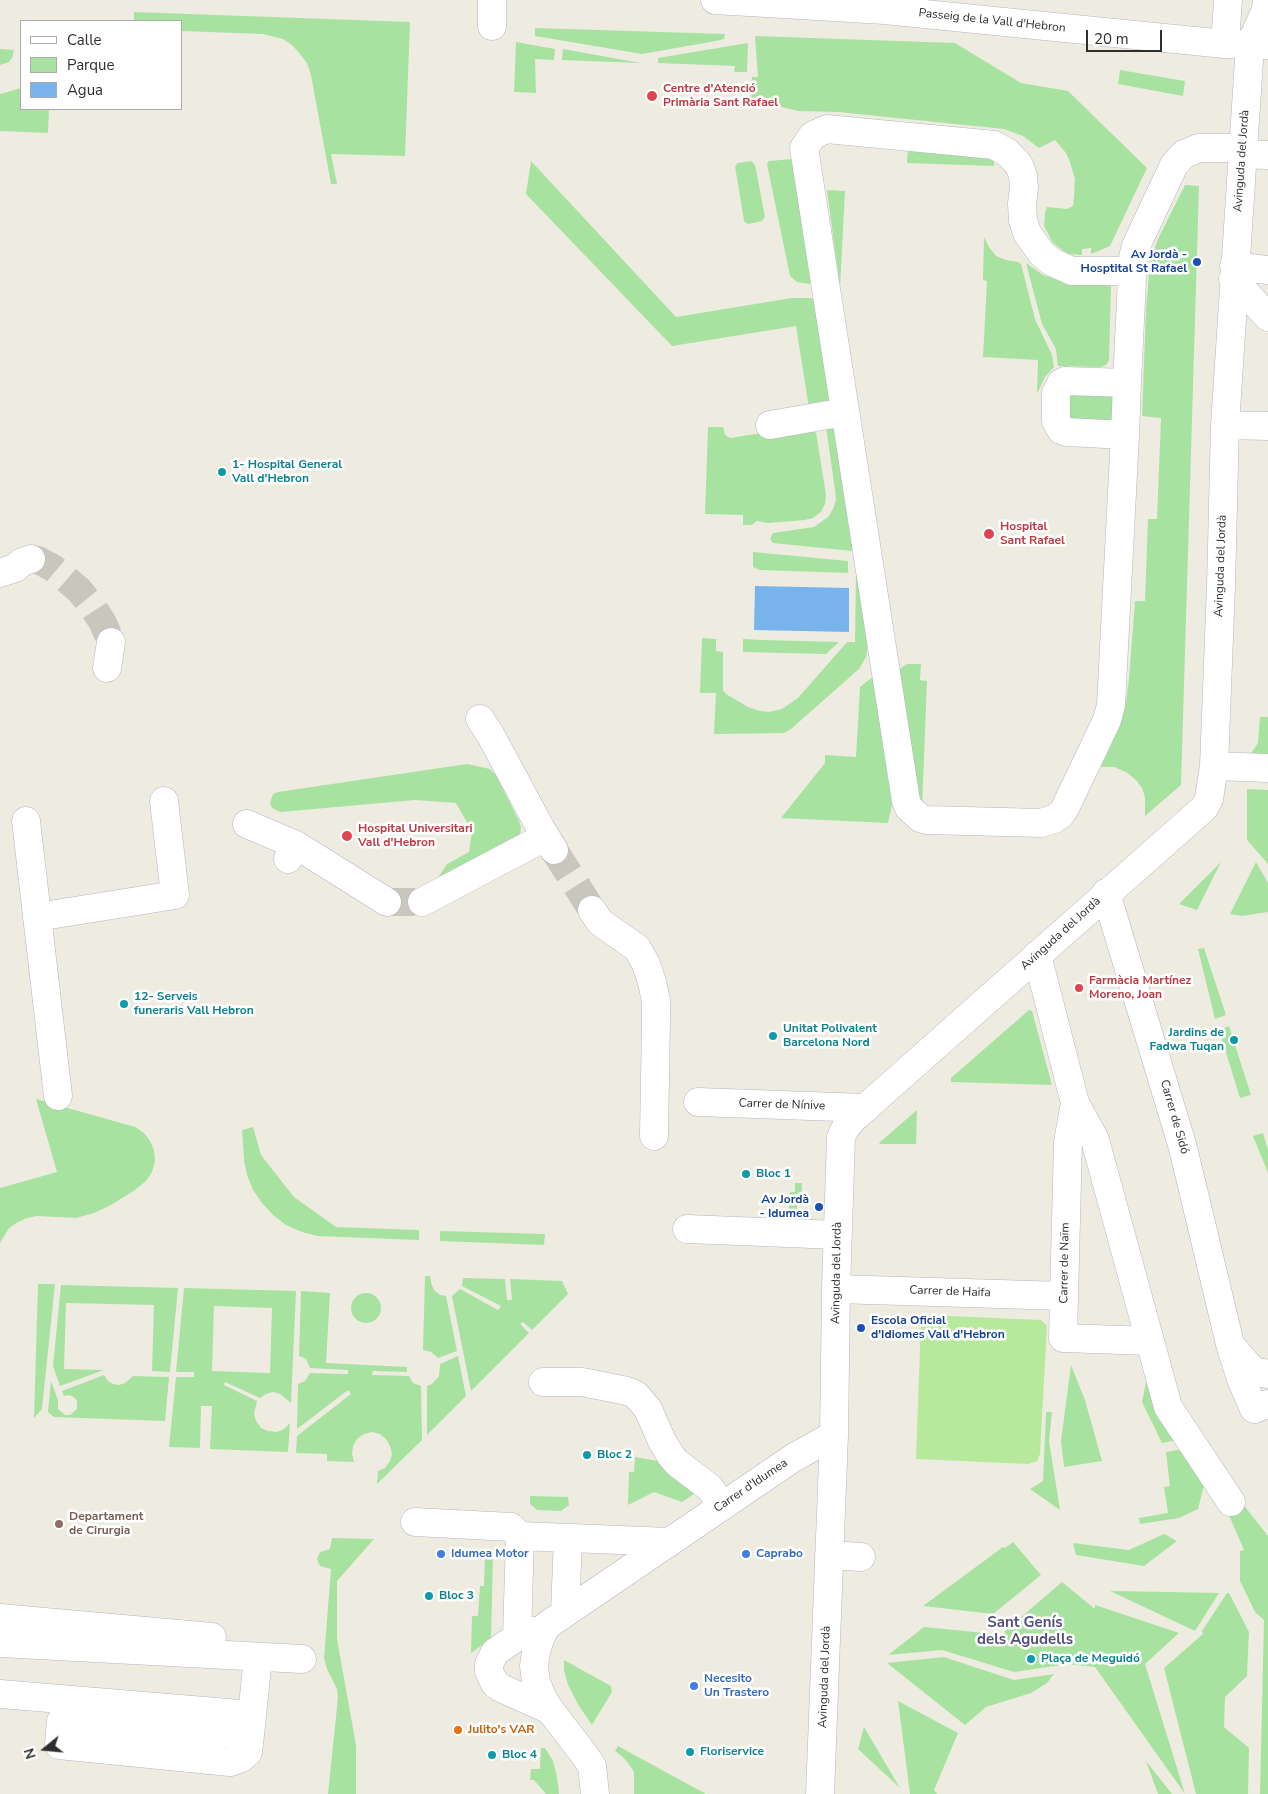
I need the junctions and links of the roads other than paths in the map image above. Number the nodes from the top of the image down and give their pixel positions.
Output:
1 (715, 0) edge
2 (1228, 0) edge
3 (1267, 0) edge
4 (1248, 45) edge
5 (1252, 152) edge
6 (1268, 270) edge
7 (1132, 271) junction
8 (1234, 273) junction
9 (1268, 317) edge
10 (1127, 383) junction
11 (845, 412) junction
12 (770, 425) dead end
13 (1225, 425) junction
14 (1268, 426) edge
15 (1125, 435) junction
16 (31, 559) dead end
17 (0, 572) edge
18 (480, 719) dead end
19 (1214, 766) junction
20 (1268, 768) edge
21 (164, 801) dead end
22 (26, 821) dead end
23 (248, 824) dead end
24 (1106, 894) junction
25 (387, 902) tunnel mouth
26 (422, 902) tunnel mouth
27 (592, 910) tunnel mouth
28 (37, 917) junction
29 (1037, 955) junction
30 (58, 1096) dead end
31 (698, 1102) dead end
32 (1075, 1103) junction
33 (866, 1108) junction
34 (654, 1136) dead end
35 (687, 1229) dead end
36 (837, 1235) junction
37 (836, 1289) junction
38 (1064, 1296) junction
39 (1150, 1341) junction
40 (1230, 1344) junction
41 (1268, 1374) edge
42 (543, 1382) dead end
43 (1268, 1404) edge
44 (834, 1435) junction
45 (1231, 1502) dead end
46 (722, 1506) junction
47 (416, 1522) dead end
48 (520, 1536) junction
49 (568, 1538) junction
50 (670, 1542) junction
51 (829, 1555) junction
52 (861, 1557) dead end
53 (0, 1618) edge
54 (556, 1619) junction
55 (517, 1637) junction
56 (0, 1643) edge
57 (248, 1657) junction
58 (302, 1659) dead end
59 (0, 1694) edge
60 (550, 1710) junction
61 (251, 1725) junction
62 (594, 1794) edge
63 (820, 1794) edge

1 - 4 street, Passeig de la Vall d'Hebron
2 - 4 street, Avinguda del Jordà
3 - 4 street
4 - 5 street, Avinguda del Jordà
5 - 7 street
5 - 8 street, Avinguda del Jordà
6 - 8 street
7 - 10 street
7 - 11 street
8 - 9 street
8 - 13 street, Avinguda del Jordà
10 - 15 street
10 - 15 street
11 - 12 street
11 - 15 street
13 - 14 street
13 - 19 street, Avinguda del Jordà
16 - 17 street
18 - 26 street
19 - 20 street
19 - 24 street, Avinguda del Jordà
21 - 28 street
22 - 28 street
23 - 25 street
24 - 29 street, Avinguda del Jordà
24 - 40 street, Carrer de Sidó
27 - 34 street
28 - 30 street
29 - 32 street, Carrer de Naïm
29 - 33 street, Avinguda del Jordà
31 - 33 street, Carrer de Nínive
32 - 38 street, Carrer de Naïm
32 - 39 street, Carrer de Naïm
33 - 36 street, Avinguda del Jordà
35 - 36 street
36 - 37 street, Avinguda del Jordà
37 - 38 street, Carrer de Haifa
37 - 44 street, Avinguda del Jordà
38 - 39 street, Carrer de Naïm
39 - 45 street, Carrer de Naïm
40 - 41 street, Carrer de Sidó
40 - 43 street, Carrer de Sidó
42 - 46 street
44 - 46 street, Carrer d'Idumea
44 - 51 street, Avinguda del Jordà
46 - 50 street, Carrer d'Idumea
47 - 48 street
48 - 49 street
48 - 55 street
49 - 50 street
49 - 54 street, Carrer d'Idumea
50 - 54 street, Carrer d'Idumea
51 - 52 street
51 - 63 street, Avinguda del Jordà
53 - 57 street
54 - 55 street, Carrer d'Idumea
54 - 60 street, Carrer d'Idumea
55 - 60 street, Carrer d'Idumea
56 - 57 street
57 - 58 street
57 - 61 street
59 - 61 street
60 - 62 street, Carrer d'Idumea
61 - 61 street

